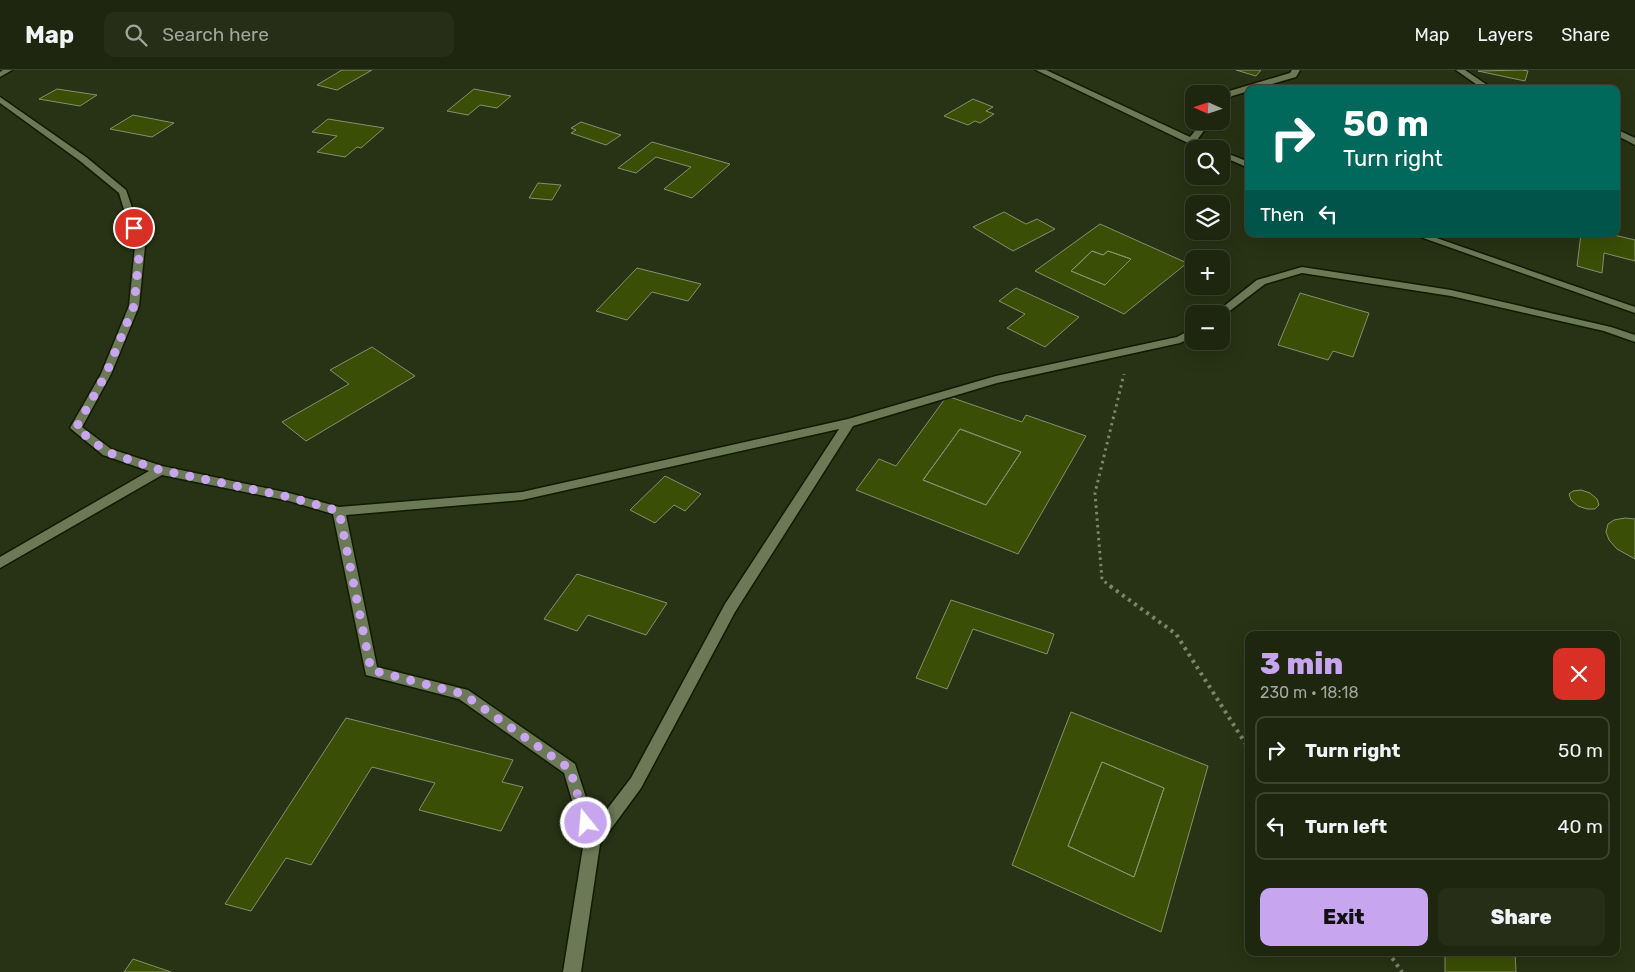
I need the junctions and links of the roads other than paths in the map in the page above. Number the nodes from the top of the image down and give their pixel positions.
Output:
1 (8, 70) edge
2 (1040, 70) edge
3 (1296, 70) edge
4 (1460, 70) edge
5 (0, 75) edge
6 (1259, 85) edge
7 (1483, 85) edge
8 (1245, 89) edge
9 (1230, 94) edge
10 (0, 99) edge
11 (1200, 130) edge
12 (1620, 133) edge
13 (1189, 140) edge
14 (1192, 140) edge
15 (1635, 142) edge
16 (1230, 157) edge
17 (1245, 162) edge
18 (1426, 237) edge
19 (1230, 305) edge
20 (1635, 310) edge
21 (1185, 337) edge
22 (1635, 339) edge
23 (849, 422) junction
24 (160, 470) junction
25 (339, 511) junction
26 (0, 563) edge
27 (592, 841) junction
28 (572, 972) edge

1 - 5 street
2 - 13 street
3 - 6 street
4 - 7 street
8 - 9 street
10 - 24 street
11 - 14 street
12 - 15 street
16 - 17 street
18 - 20 street
19 - 22 street
21 - 23 street
23 - 25 street
23 - 27 street
24 - 25 street
24 - 26 street
25 - 27 street
27 - 28 street

